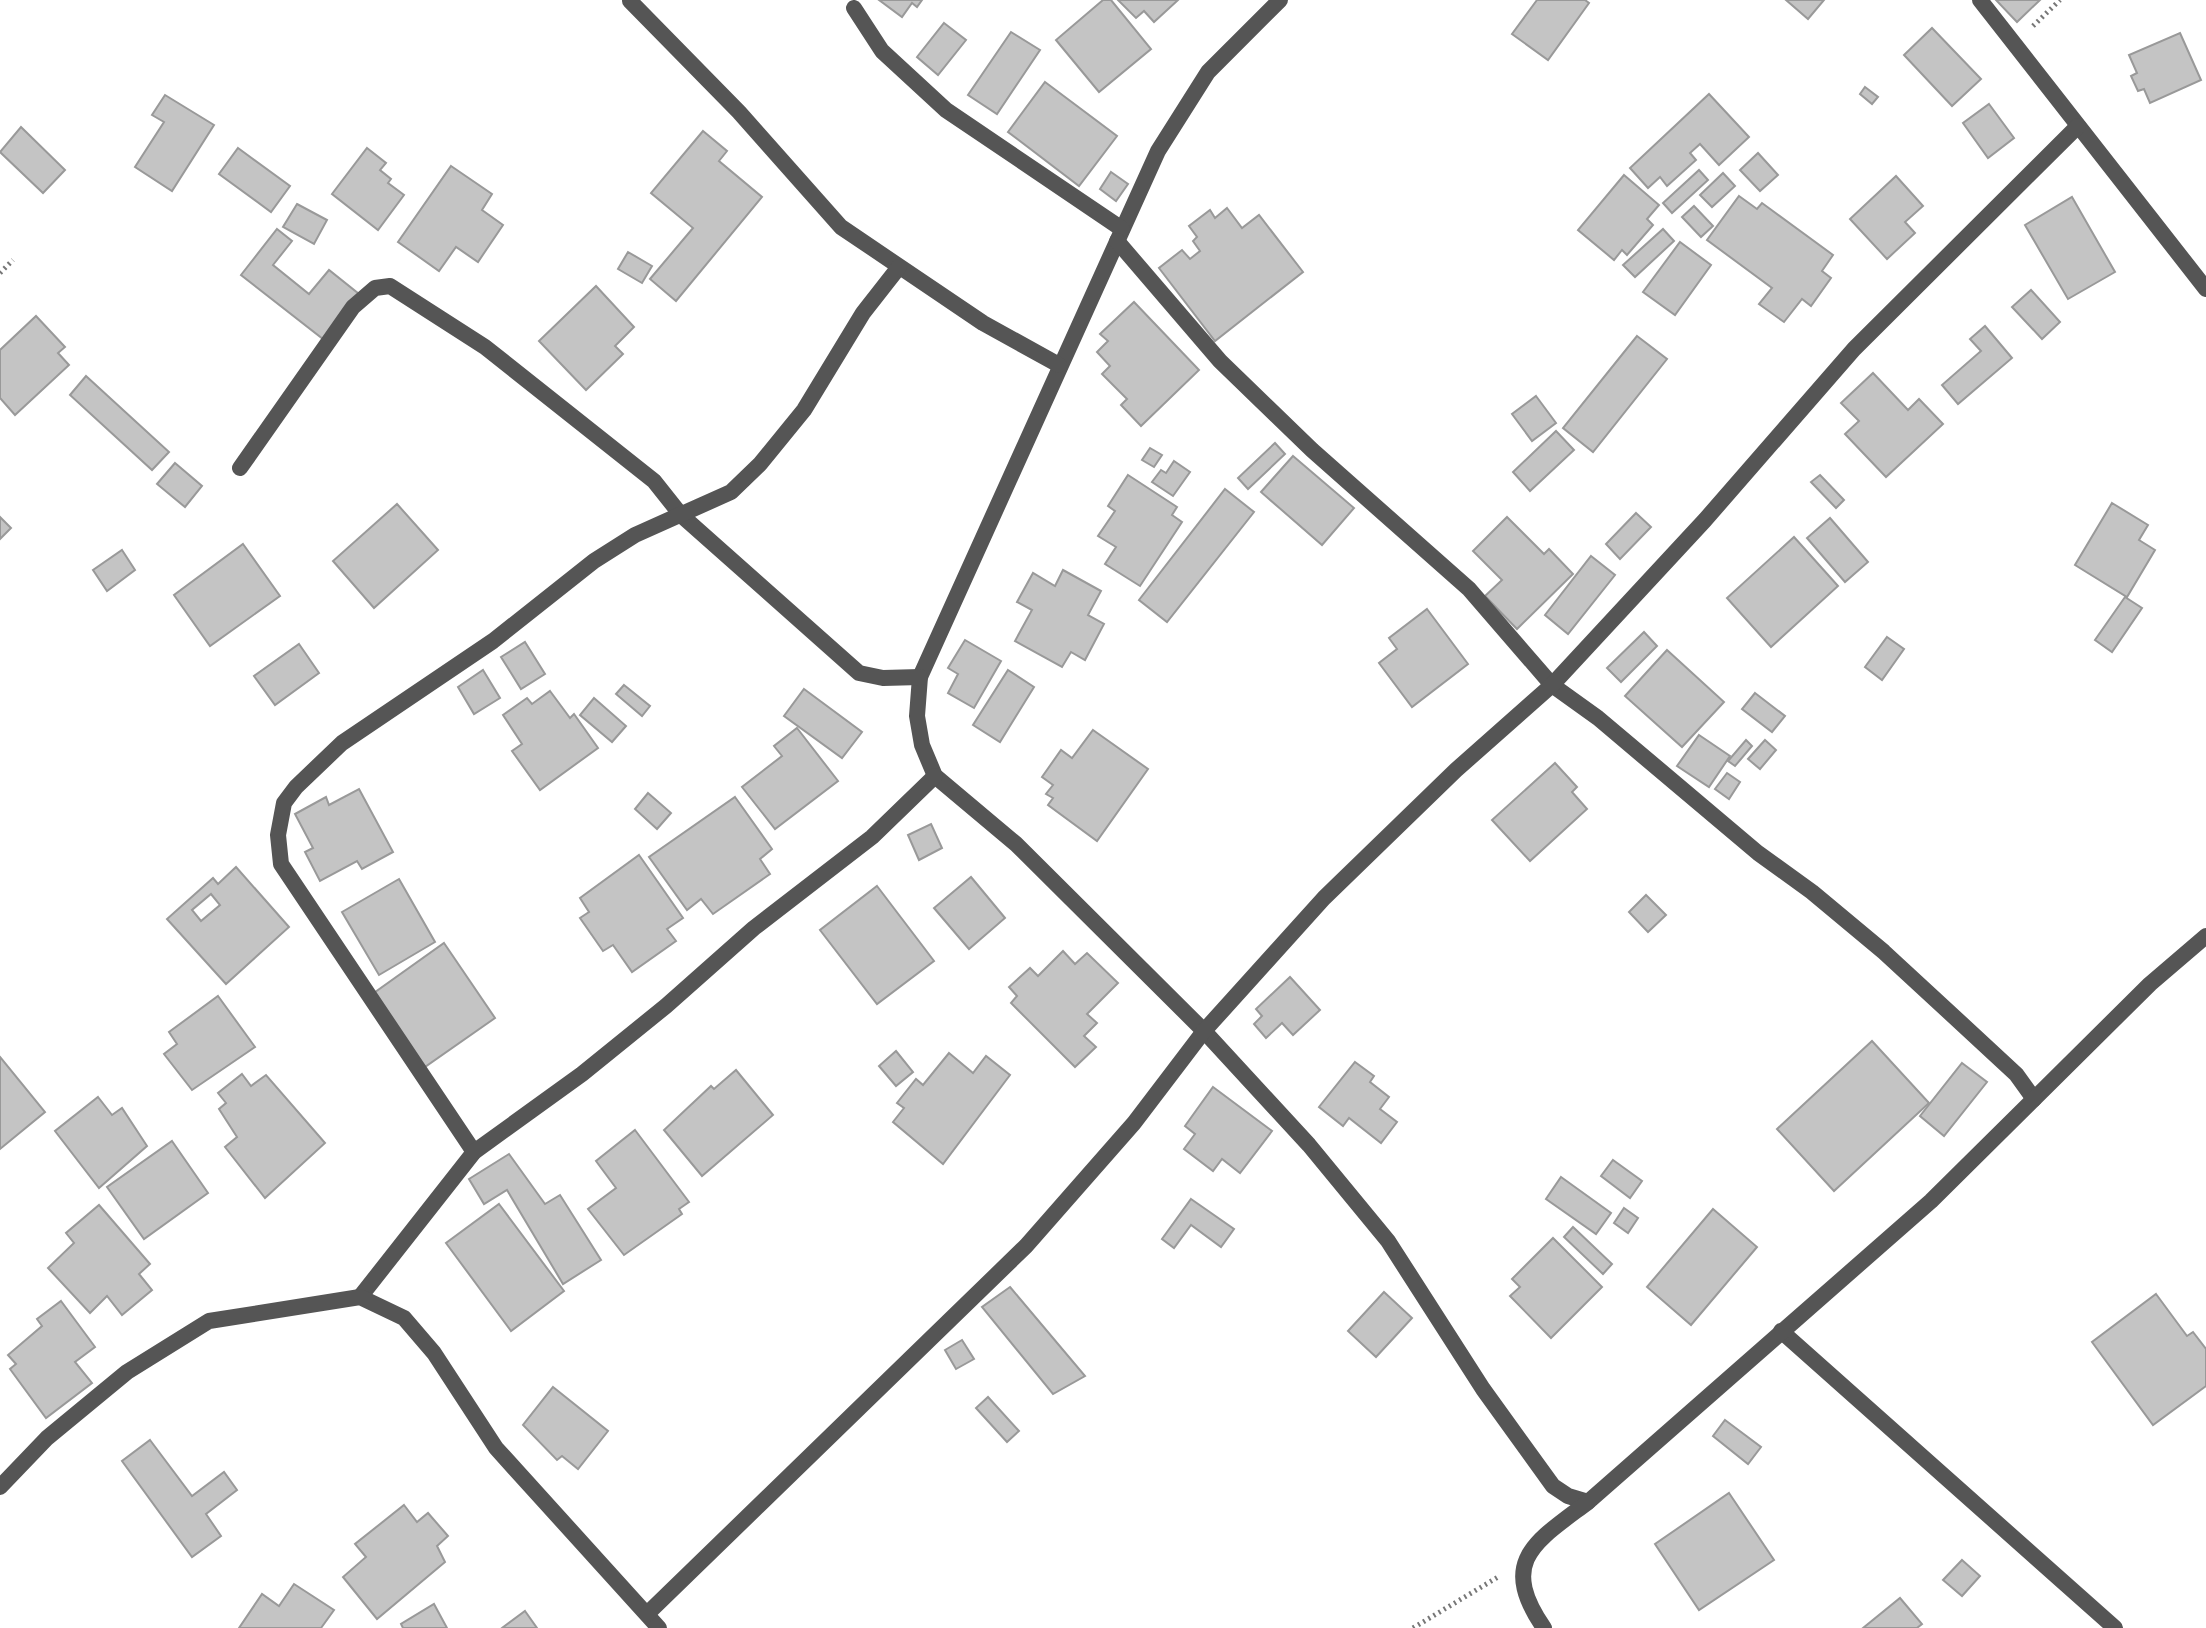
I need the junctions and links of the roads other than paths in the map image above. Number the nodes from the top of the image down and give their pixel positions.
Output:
1 (1280, 0) edge
2 (1980, 0) edge
3 (630, 1) edge
4 (854, 8) dead end
5 (2078, 126) junction
6 (1119, 235) junction
7 (899, 267) junction
8 (2206, 289) edge
9 (1059, 365) junction
10 (240, 468) dead end
11 (681, 515) junction
12 (920, 677) junction
13 (1552, 685) junction
14 (935, 776) junction
15 (2206, 936) edge
16 (1204, 1031) junction
17 (2034, 1099) junction
18 (474, 1152) junction
19 (360, 1297) junction
20 (1781, 1331) junction
21 (0, 1487) edge
22 (1588, 1502) junction
23 (647, 1614) junction
24 (659, 1628) edge
25 (1544, 1628) edge
26 (2115, 1628) edge

1 - 6 street
2 - 5 street
3 - 7 street
4 - 6 street
5 - 8 street
5 - 13 street
6 - 9 street
6 - 13 street
7 - 9 street
7 - 11 street
9 - 12 street
10 - 11 street
11 - 12 street
11 - 18 street
12 - 14 street
13 - 16 street
13 - 17 street
14 - 16 street
14 - 18 street
15 - 17 street
16 - 22 street
16 - 23 street
17 - 20 street
18 - 19 street
19 - 21 street
19 - 23 street
20 - 22 street
20 - 26 street
22 - 25 street
23 - 24 street

